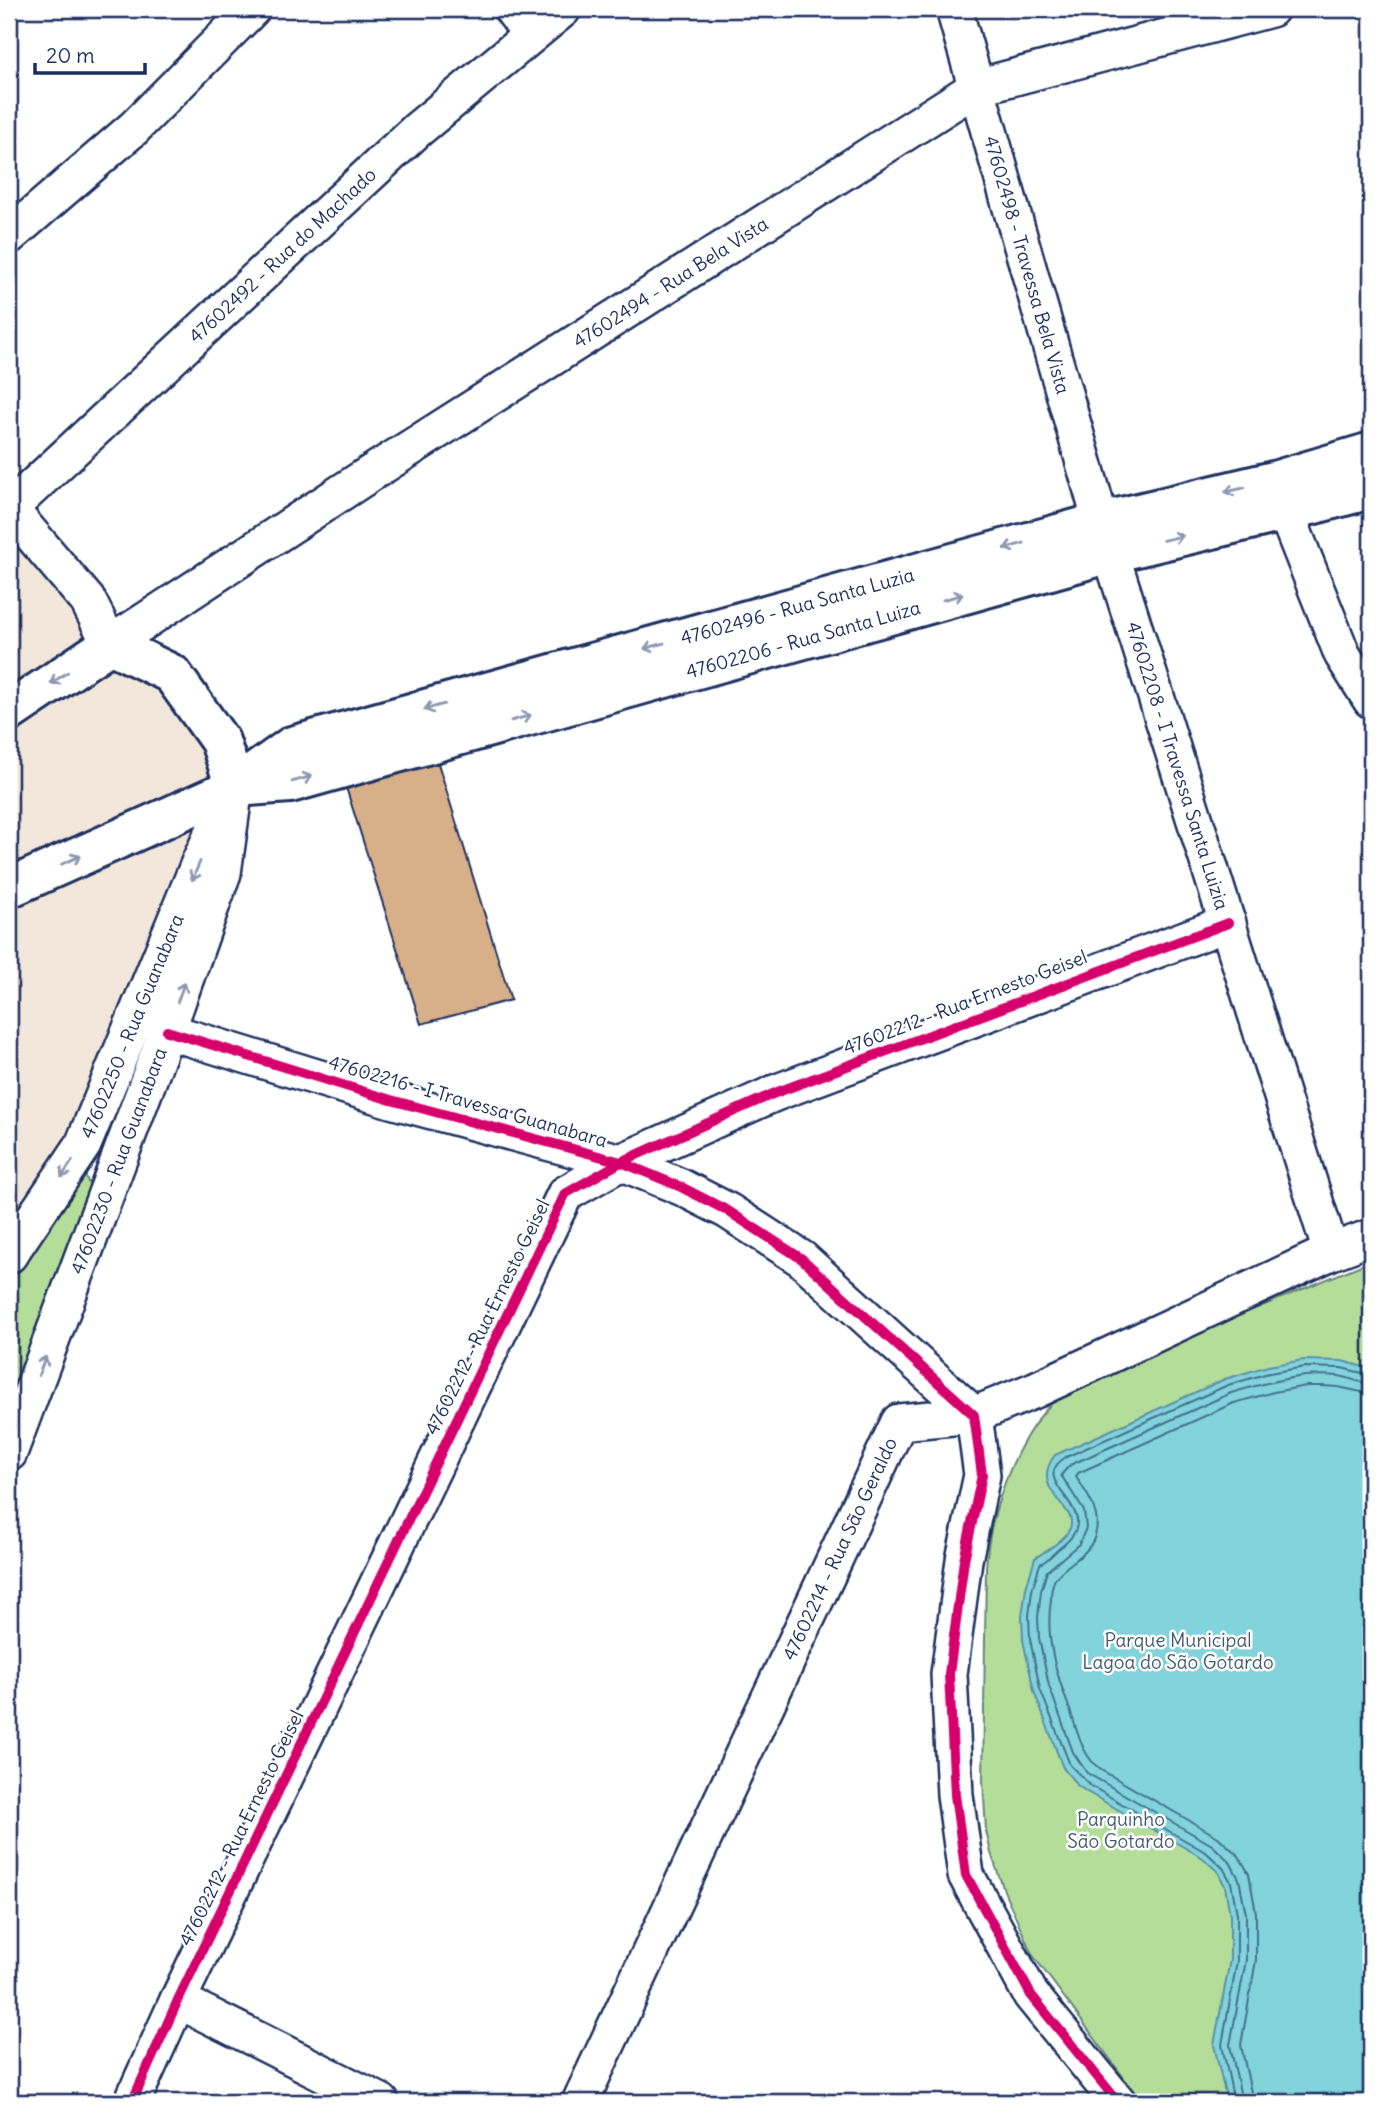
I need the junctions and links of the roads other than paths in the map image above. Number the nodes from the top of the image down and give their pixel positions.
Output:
1 (252, 9) edge
2 (501, 9) edge
3 (563, 9) edge
4 (954, 9) edge
5 (1271, 9) edge
6 (524, 40) junction
7 (977, 87) junction
8 (9, 236) edge
9 (1371, 452) edge
10 (1371, 489) edge
11 (1280, 496) junction
12 (9, 509) edge
13 (9, 526) edge
14 (1106, 537) junction
15 (110, 644) junction
16 (1371, 699) edge
17 (9, 712) edge
18 (235, 787) junction
19 (9, 887) edge
20 (1228, 923) junction
21 (167, 1031) junction
22 (621, 1162) junction
23 (1371, 1237) edge
24 (1331, 1252) junction
25 (9, 1255) edge
26 (974, 1415) junction
27 (9, 1453) edge
28 (178, 2000) junction
29 (132, 2102) edge
30 (381, 2102) edge
31 (580, 2102) edge
32 (1118, 2102) edge

1 - 8 street
2 - 6 lane
3 - 6 street, 47602492 - Rua do Machado
4 - 7 street, 47602498 - Travessa Bela Vista
5 - 7 street, 47602494 - Rua Bela Vista
6 - 12 street, 47602492 - Rua do Machado
7 - 14 street, 47602498 - Travessa Bela Vista
7 - 15 street, 47602494 - Rua Bela Vista
9 - 11 street, 47602496 - Rua Santa Luzia
10 - 11 street
11 - 14 street, 47602496 - Rua Santa Luzia
11 - 16 street
12 - 15 street
13 - 15 street
14 - 18 street, 47602496 - Rua Santa Luzia
14 - 20 street, 47602208 - I Travessa Santa Luizia
15 -> 17 street
15 - 18 street
19 -> 18 street, 47602496 - Rua Santa Luzia
21 -> 18 street, 47602230 - Rua Guanabara
18 -> 25 street, 47602250 - Rua Guanabara
20 - 22 street, 47602212 - Rua Ernesto Geisel
20 - 24 street, 47602208 - I Travessa Santa Luizia
21 - 22 street, 47602216 - I Travessa Guanabara
27 -> 21 street, 47602230 - Rua Guanabara
22 - 26 street, 47602216 - I Travessa Guanabara
22 - 28 street, 47602212 - Rua Ernesto Geisel
23 - 24 street, 47602214 - Rua São Geraldo
24 - 26 street, 47602214 - Rua São Geraldo
26 - 31 street, 47602214 - Rua São Geraldo
26 - 32 street
28 - 29 street, 47602212 - Rua Ernesto Geisel
28 - 30 street

